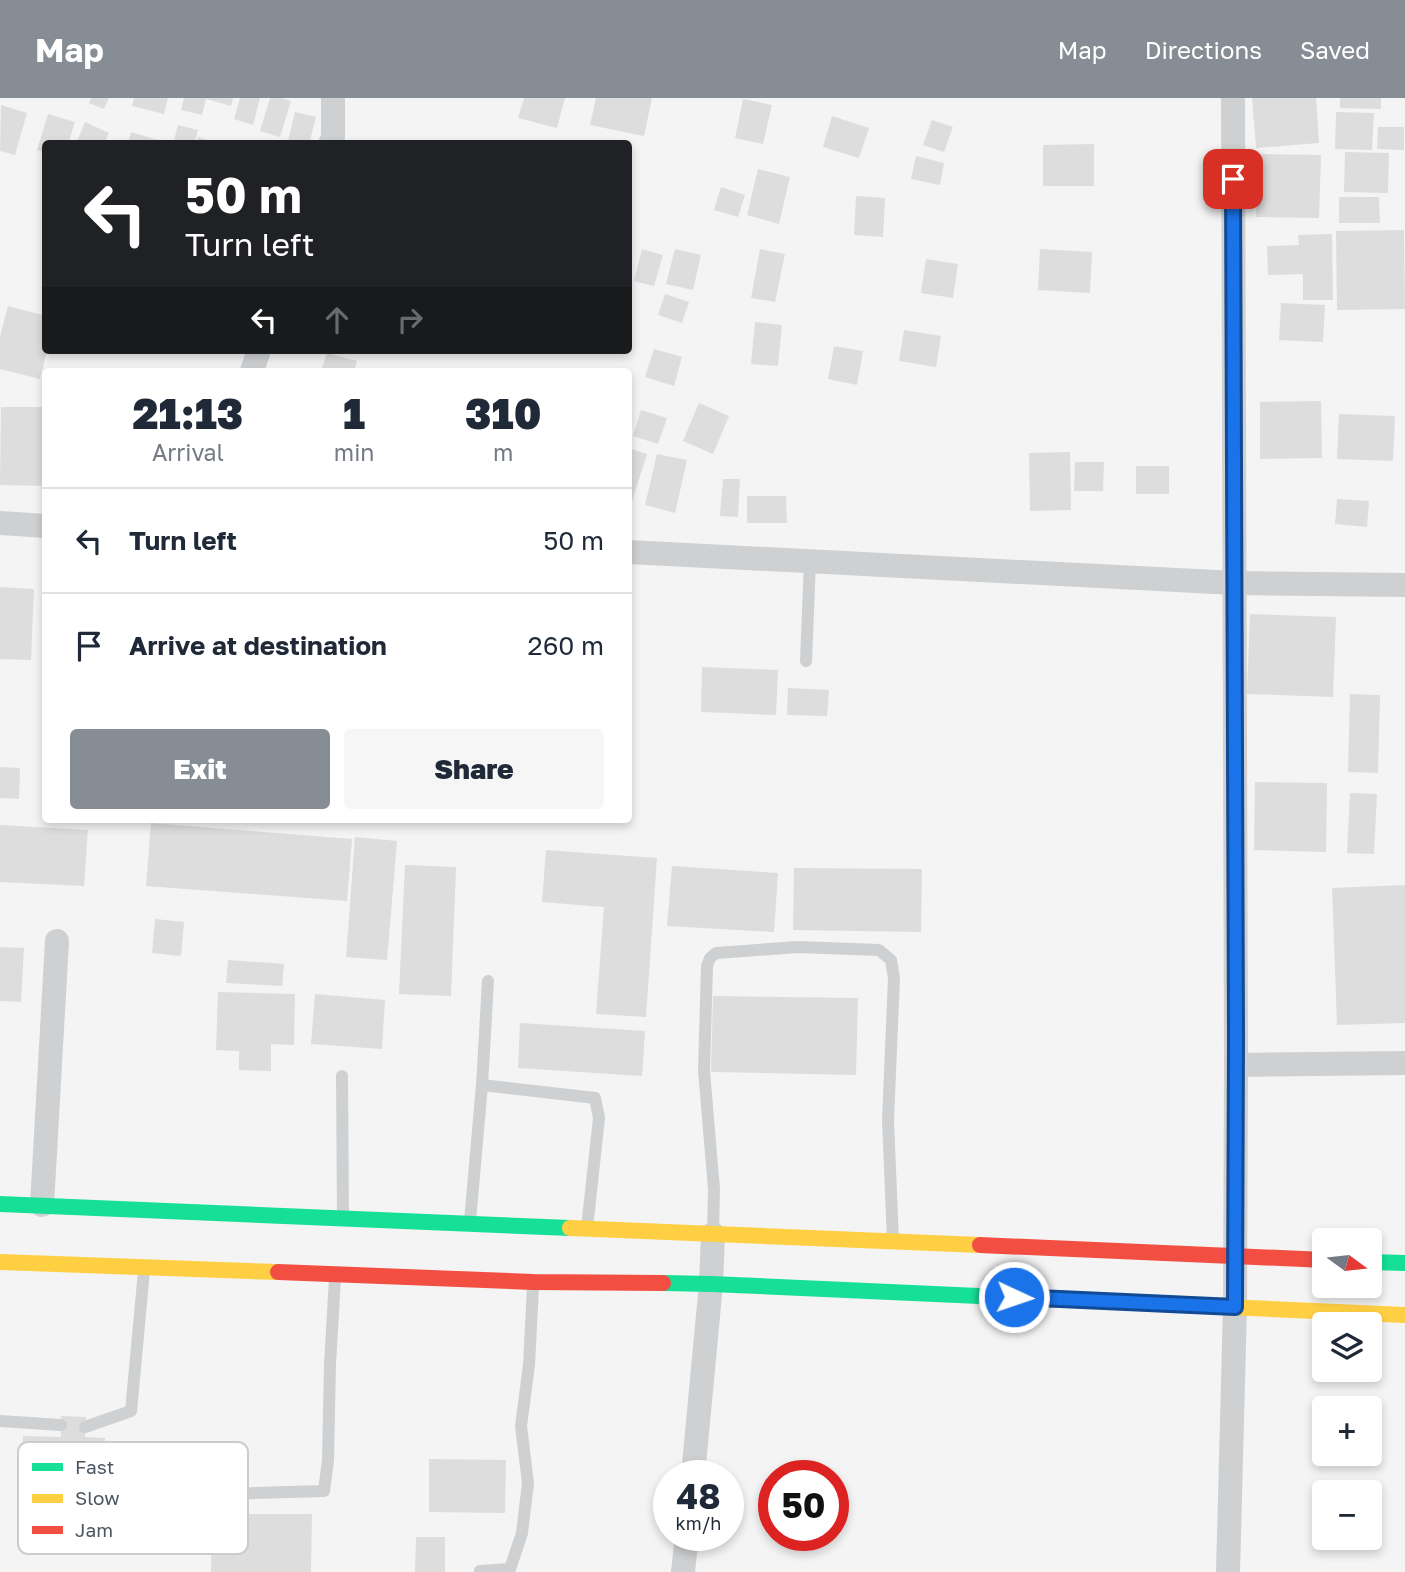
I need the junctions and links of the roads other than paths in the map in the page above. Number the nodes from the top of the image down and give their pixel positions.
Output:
1 (333, 98) edge
2 (1233, 98) edge
3 (332, 140) edge
4 (0, 523) edge
5 (42, 526) edge
6 (632, 552) edge
7 (810, 561) junction
8 (1235, 583) junction
9 (1405, 585) edge
10 (806, 661) dead end
11 (57, 942) dead end
12 (488, 981) dead end
13 (1405, 1063) edge
14 (1236, 1065) junction
15 (342, 1076) dead end
16 (482, 1085) junction
17 (0, 1204) edge
18 (42, 1205) junction
19 (343, 1218) junction
20 (470, 1223) junction
21 (587, 1228) junction
22 (713, 1234) junction
23 (893, 1242) junction
24 (1235, 1256) junction
25 (1312, 1259) edge
26 (0, 1262) edge
27 (1382, 1262) edge
28 (1405, 1263) edge
29 (144, 1267) junction
30 (335, 1274) junction
31 (533, 1282) junction
32 (711, 1284) junction
33 (1235, 1307) junction
34 (1405, 1315) edge
35 (0, 1421) edge
36 (61, 1425) dead end
37 (85, 1427) dead end
38 (694, 1460) edge
39 (248, 1493) edge
40 (686, 1551) edge
41 (480, 1571) edge
42 (684, 1572) edge
43 (1228, 1572) edge

1 - 3 street
2 - 8 street
4 - 5 street
6 - 7 street
7 - 8 street
7 - 10 lane
8 - 9 street
8 - 14 street
11 - 18 street
12 - 16 lane
13 - 14 street
14 - 24 street
15 - 19 lane
16 - 20 lane
16 - 21 lane
17 - 18 main road
18 - 19 main road
19 - 20 main road
20 - 21 main road
21 - 22 main road
22 - 23 main road
22 - 23 lane
22 - 32 street
23 - 24 main road
24 - 25 main road
24 - 33 street
26 - 29 main road
27 - 28 main road
29 - 30 main road
29 - 37 lane
30 - 31 main road
30 - 39 lane
31 - 32 main road
31 - 41 lane
32 - 33 main road
32 - 38 street
33 - 34 main road
33 - 43 street
35 - 36 lane
40 - 42 street

